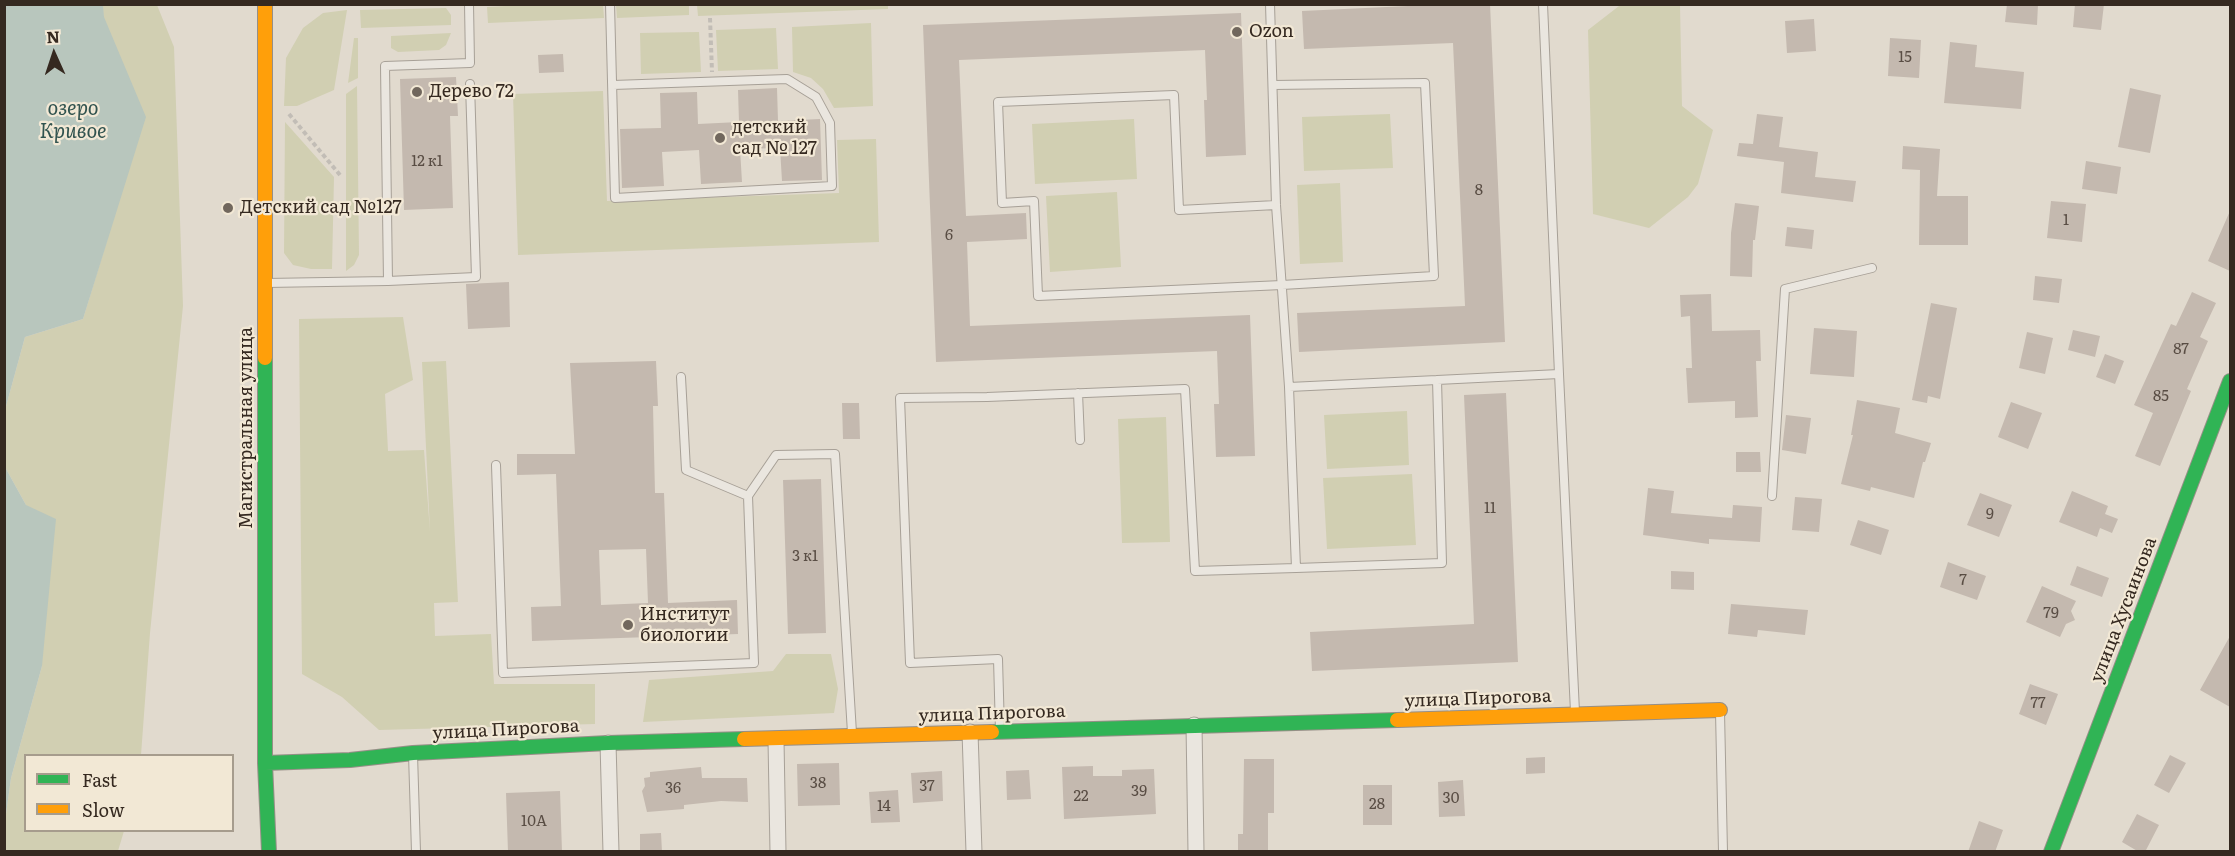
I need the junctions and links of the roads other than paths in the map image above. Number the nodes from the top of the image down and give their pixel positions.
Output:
1 (265, 4) edge
2 (469, 4) edge
3 (610, 4) edge
4 (1270, 4) edge
5 (1543, 4) edge
6 (470, 84) dead end
7 (613, 85) junction
8 (1273, 85) junction
9 (1276, 206) junction
10 (1872, 268) dead end
11 (388, 281) junction
12 (265, 284) junction
13 (1282, 285) junction
14 (1559, 374) junction
15 (681, 377) dead end
16 (1437, 380) junction
17 (2230, 381) edge
18 (1288, 387) junction
19 (1078, 393) junction
20 (1080, 440) dead end
21 (496, 465) dead end
22 (747, 496) junction
23 (1772, 496) dead end
24 (1296, 568) junction
25 (1720, 710) joint
26 (1575, 714) junction
27 (1194, 725) junction
28 (1000, 731) junction
29 (970, 732) junction
30 (852, 737) junction
31 (776, 740) junction
32 (608, 743) junction
33 (413, 753) junction
34 (265, 763) junction
35 (269, 852) edge
36 (416, 852) edge
37 (611, 852) edge
38 (778, 852) edge
39 (975, 852) edge
40 (1196, 852) edge
41 (1723, 852) edge
42 (2051, 852) edge

1 - 12 street, Магистральная улица
2 - 11 lane
3 - 7 lane
4 - 8 lane
5 - 14 lane
6 - 11 lane
7 - 7 lane
8 - 9 lane
8 - 13 lane
9 - 13 lane
9 - 13 lane
10 - 23 lane
11 - 12 lane
12 - 34 street, Магистральная улица
13 - 18 lane
14 - 16 lane
14 - 26 lane
15 - 22 lane
16 - 18 lane
16 - 24 lane
17 - 42 street, улица Хусаинова
18 - 24 lane
19 - 20 lane
19 - 24 lane
19 - 28 lane
21 - 22 lane
22 - 30 lane
25 - 26 street, улица Пирогова
25 - 41 lane
26 - 27 street, улица Пирогова
27 - 28 street, улица Пирогова
27 - 40 street
28 - 29 street, улица Пирогова
29 - 30 street, улица Пирогова
29 - 39 street
30 - 31 street, улица Пирогова
31 - 32 street, улица Пирогова
31 - 38 street
32 - 33 street, улица Пирогова
32 - 37 street
33 - 34 street, улица Пирогова
33 - 36 lane
34 - 35 street, Магистральная улица

